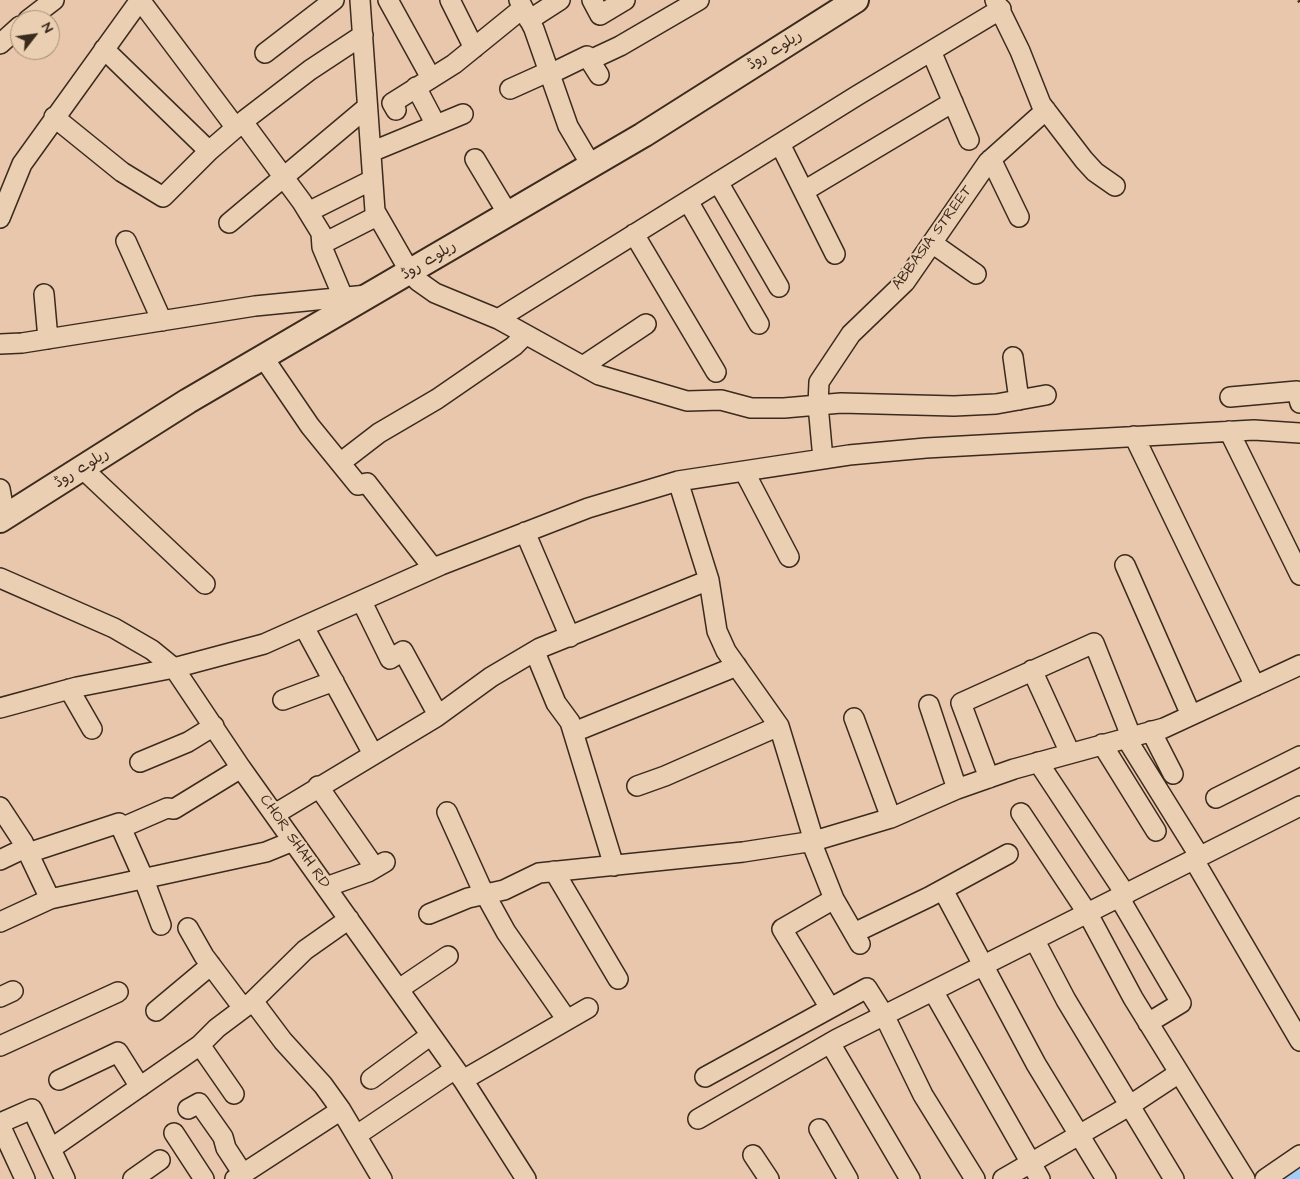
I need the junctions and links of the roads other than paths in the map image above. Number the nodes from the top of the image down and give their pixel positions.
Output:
1 (54, 0) edge
2 (334, 0) edge
3 (360, 0) edge
4 (388, 0) edge
5 (450, 0) edge
6 (560, 0) edge
7 (592, 0) edge
8 (625, 0) edge
9 (699, 0) edge
10 (856, 0) edge
11 (998, 5) edge
12 (524, 9) edge
13 (41, 10) edge
14 (10, 35) edge
15 (363, 35) junction
16 (0, 44) edge
17 (474, 48) junction
18 (104, 49) junction
19 (930, 52) junction
20 (265, 53) dead end
21 (550, 72) junction
22 (423, 83) junction
23 (510, 89) dead end
24 (953, 102) junction
25 (366, 108) junction
26 (396, 110) dead end
27 (1046, 110) junction
28 (463, 114) dead end
29 (54, 118) junction
30 (239, 125) junction
31 (436, 125) junction
32 (968, 140) dead end
33 (780, 144) junction
34 (209, 151) junction
35 (371, 152) junction
36 (475, 159) dead end
37 (991, 159) junction
38 (591, 165) junction
39 (284, 177) junction
40 (372, 180) junction
41 (718, 182) junction
42 (1115, 186) dead end
43 (804, 190) junction
44 (688, 201) junction
45 (308, 212) junction
46 (508, 214) junction
47 (378, 216) junction
48 (1019, 217) dead end
49 (0, 218) edge
50 (229, 223) dead end
51 (634, 234) junction
52 (126, 242) dead end
53 (932, 243) junction
54 (322, 244) junction
55 (836, 254) dead end
56 (410, 272) junction
57 (976, 274) dead end
58 (779, 287) dead end
59 (44, 294) dead end
60 (371, 295) junction
61 (343, 297) junction
62 (498, 319) junction
63 (162, 321) junction
64 (646, 324) dead end
65 (759, 324) dead end
66 (525, 335) junction
67 (1, 339) edge
68 (48, 339) junction
69 (264, 357) junction
70 (1013, 357) dead end
71 (583, 366) junction
72 (716, 372) dead end
73 (1046, 396) dead end
74 (1230, 397) dead end
75 (1019, 400) junction
76 (1300, 403) edge
77 (818, 404) junction
78 (1229, 431) junction
79 (1300, 433) edge
80 (1134, 436) junction
81 (823, 459) junction
82 (340, 463) junction
83 (83, 469) junction
84 (744, 471) junction
85 (678, 481) junction
86 (0, 489) edge
87 (3, 518) edge
88 (526, 532) junction
89 (789, 557) dead end
90 (1125, 564) dead end
91 (433, 568) junction
92 (1300, 575) edge
93 (0, 578) edge
94 (709, 580) junction
95 (205, 584) dead end
96 (362, 602) junction
97 (304, 627) junction
98 (570, 637) junction
99 (535, 652) junction
100 (1300, 665) edge
101 (737, 666) junction
102 (174, 668) junction
103 (1032, 670) junction
104 (334, 681) junction
105 (1255, 686) junction
106 (69, 690) junction
107 (283, 700) dead end
108 (928, 705) dead end
109 (0, 708) edge
110 (438, 715) junction
111 (1191, 715) junction
112 (854, 718) dead end
113 (214, 726) junction
114 (779, 726) junction
115 (92, 729) dead end
116 (1151, 731) junction
117 (574, 732) junction
118 (1129, 737) junction
119 (1102, 744) junction
120 (1070, 753) junction
121 (373, 754) junction
122 (1300, 756) edge
123 (140, 762) dead end
124 (1038, 762) junction
125 (241, 768) junction
126 (1173, 774) dead end
127 (989, 778) junction
128 (318, 786) junction
129 (637, 786) dead end
130 (957, 789) junction
131 (1216, 798) dead end
132 (1300, 806) edge
133 (0, 807) edge
134 (447, 812) dead end
135 (1022, 813) dead end
136 (274, 814) junction
137 (891, 818) junction
138 (121, 828) junction
139 (1156, 832) dead end
140 (293, 841) junction
141 (813, 841) junction
142 (27, 850) junction
143 (1008, 854) dead end
144 (1197, 859) junction
145 (0, 860) edge
146 (614, 866) junction
147 (554, 871) junction
148 (143, 877) junction
149 (326, 887) junction
150 (943, 890) junction
151 (486, 895) junction
152 (1123, 897) junction
153 (50, 898) junction
154 (834, 898) junction
155 (429, 914) dead end
156 (1088, 914) junction
157 (348, 919) junction
158 (0, 922) edge
159 (161, 925) dead end
160 (188, 928) dead end
161 (1035, 941) junction
162 (448, 956) dead end
163 (210, 965) junction
164 (984, 966) junction
165 (618, 979) dead end
166 (399, 989) junction
167 (933, 991) junction
168 (118, 992) dead end
169 (248, 1005) junction
170 (588, 1008) dead end
171 (830, 1008) junction
172 (156, 1011) dead end
173 (884, 1015) junction
174 (567, 1020) junction
175 (1148, 1023) junction
176 (431, 1035) junction
177 (830, 1042) junction
178 (1300, 1042) edge
179 (200, 1045) junction
180 (0, 1046) edge
181 (1179, 1072) junction
182 (459, 1075) junction
183 (705, 1077) dead end
184 (371, 1079) dead end
185 (59, 1080) dead end
186 (140, 1087) junction
187 (234, 1094) dead end
188 (1129, 1106) junction
189 (188, 1108) dead end
190 (341, 1110) junction
191 (698, 1119) dead end
192 (1, 1122) edge
193 (819, 1129) dead end
194 (174, 1133) dead end
195 (357, 1135) junction
196 (1079, 1135) junction
197 (52, 1148) junction
198 (753, 1155) dead end
199 (1300, 1155) edge
200 (160, 1160) dead end
201 (1035, 1171) edge
202 (239, 1176) edge
203 (22, 1178) edge
204 (65, 1179) edge
205 (133, 1179) edge
206 (204, 1179) edge
207 (382, 1179) edge
208 (526, 1179) edge
209 (769, 1179) edge
210 (848, 1179) edge
211 (910, 1179) edge
212 (975, 1179) edge
213 (1002, 1179) edge
214 (1106, 1179) edge
215 (1174, 1179) edge
216 (1246, 1179) edge
217 (1265, 1179) edge

1 - 13 street
2 - 20 street
3 - 15 street
4 - 22 street
5 - 17 street
6 - 12 street
7 - 8 street
9 - 21 street
10 - 38 main road, ریلوے روڈ
11 - 19 street
11 - 27 street
12 - 17 street
12 - 21 street
14 - 16 street
15 - 25 street
15 - 30 street
17 - 22 street
18 - 29 street
18 - 30 street
18 - 34 street
19 - 24 street
19 - 33 street
21 - 23 street
21 - 38 street
22 - 26 street
22 - 31 street
24 - 32 street
24 - 43 street
25 - 35 street
25 - 39 street
27 - 37 street, ABBASIA STREET
27 - 42 street
28 - 31 street
29 - 34 street
29 - 49 street
30 - 34 street
30 - 39 street
31 - 35 street
33 - 41 street
33 - 43 street
35 - 40 street
36 - 46 street
37 - 48 street
37 - 53 street, ABBASIA STREET
38 - 46 main road, ریلوے روڈ
39 - 45 street
39 - 50 street
40 - 45 street
40 - 47 street
41 - 44 street
41 - 58 street
43 - 55 street
44 - 51 street
44 - 65 street
45 - 54 street
46 - 56 main road, ریلوے روڈ
47 - 54 street
47 - 56 street
51 - 62 street
51 - 72 street
52 - 63 street
53 - 57 street
53 - 77 street, ABBASIA STREET
54 - 61 street
56 - 60 main road, ریلوے روڈ
56 - 62 street
59 - 68 street
60 - 61 street
60 - 69 main road, ریلوے روڈ
61 - 63 street
62 - 66 street
63 - 68 street
64 - 71 street
66 - 71 street
66 - 82 street
67 - 68 street
69 - 82 street
69 - 83 main road, ریلوے روڈ
70 - 75 street
71 - 77 street
73 - 75 street
74 - 76 street
75 - 77 street
77 - 81 street, ABBASIA STREET
78 - 79 street
78 - 80 street
78 - 92 street
80 - 81 street
80 - 105 street
81 - 84 street
82 - 91 street
83 - 87 main road, ریلوے روڈ
83 - 95 street
84 - 85 street
84 - 89 street
85 - 88 street
85 - 94 street
86 - 87 street
88 - 91 street
88 - 98 street
90 - 111 street
91 - 96 street
93 - 102 street, CHOR SHAH RD
94 - 98 street
94 - 101 street
96 - 97 street
96 - 110 street
97 - 102 street
97 - 104 street
98 - 99 street
99 - 110 street
99 - 117 street
100 - 105 street
101 - 114 street
101 - 117 street
102 - 106 street
102 - 113 street, CHOR SHAH RD
103 - 118 street
103 - 120 street
103 - 127 street
104 - 107 street
104 - 121 street
105 - 111 street
106 - 109 street
106 - 115 street
108 - 130 street
110 - 121 street
111 - 116 street
112 - 137 street
113 - 123 street
113 - 125 street, CHOR SHAH RD
114 - 129 street
114 - 141 street
116 - 118 street
116 - 126 street
117 - 146 street
118 - 119 street
118 - 144 street
119 - 120 street
119 - 139 street
120 - 124 street
121 - 128 street
122 - 131 street
124 - 127 street
124 - 152 street
125 - 136 street, CHOR SHAH RD
125 - 138 street
127 - 130 street
128 - 136 street
128 - 149 street
130 - 137 street
132 - 144 street
133 - 142 street
134 - 151 street
135 - 156 street
136 - 140 street, CHOR SHAH RD
137 - 141 street
138 - 142 street
138 - 148 street
140 - 148 street
140 - 149 street, CHOR SHAH RD
141 - 146 street
141 - 154 street
142 - 145 street
142 - 153 street
143 - 150 street
144 - 152 street
144 - 178 street
146 - 147 street
147 - 151 street
147 - 165 street
148 - 153 street
148 - 159 street
149 - 157 street, CHOR SHAH RD
150 - 154 street
150 - 164 street
151 - 155 street
151 - 174 street
152 - 156 street
152 - 175 street
153 - 158 street
154 - 171 street
156 - 161 street
156 - 175 street
157 - 166 street, CHOR SHAH RD
157 - 169 street
160 - 163 street
161 - 164 street
161 - 188 street
162 - 166 street
163 - 169 street
163 - 172 street
164 - 167 street
164 - 196 street
166 - 176 street, CHOR SHAH RD
167 - 173 street
167 - 201 street
168 - 180 street
169 - 179 street
169 - 190 street
170 - 174 street
171 - 173 street
171 - 183 street
173 - 177 street
173 - 212 street
174 - 182 street
175 - 181 street
176 - 182 street, CHOR SHAH RD
176 - 184 street
177 - 191 street
177 - 211 street
179 - 186 street
179 - 187 street
181 - 188 street
181 - 216 street
182 - 195 street
182 - 208 street, CHOR SHAH RD
185 - 186 street
186 - 197 street
188 - 196 street
188 - 215 street
189 - 202 street
190 - 195 street
190 - 202 street
192 - 197 street
192 - 203 street
193 - 210 street
194 - 206 street
195 - 207 street
196 - 201 street
196 - 214 street
197 - 204 street
198 - 209 street
199 - 217 street
200 - 205 street
201 - 213 street

